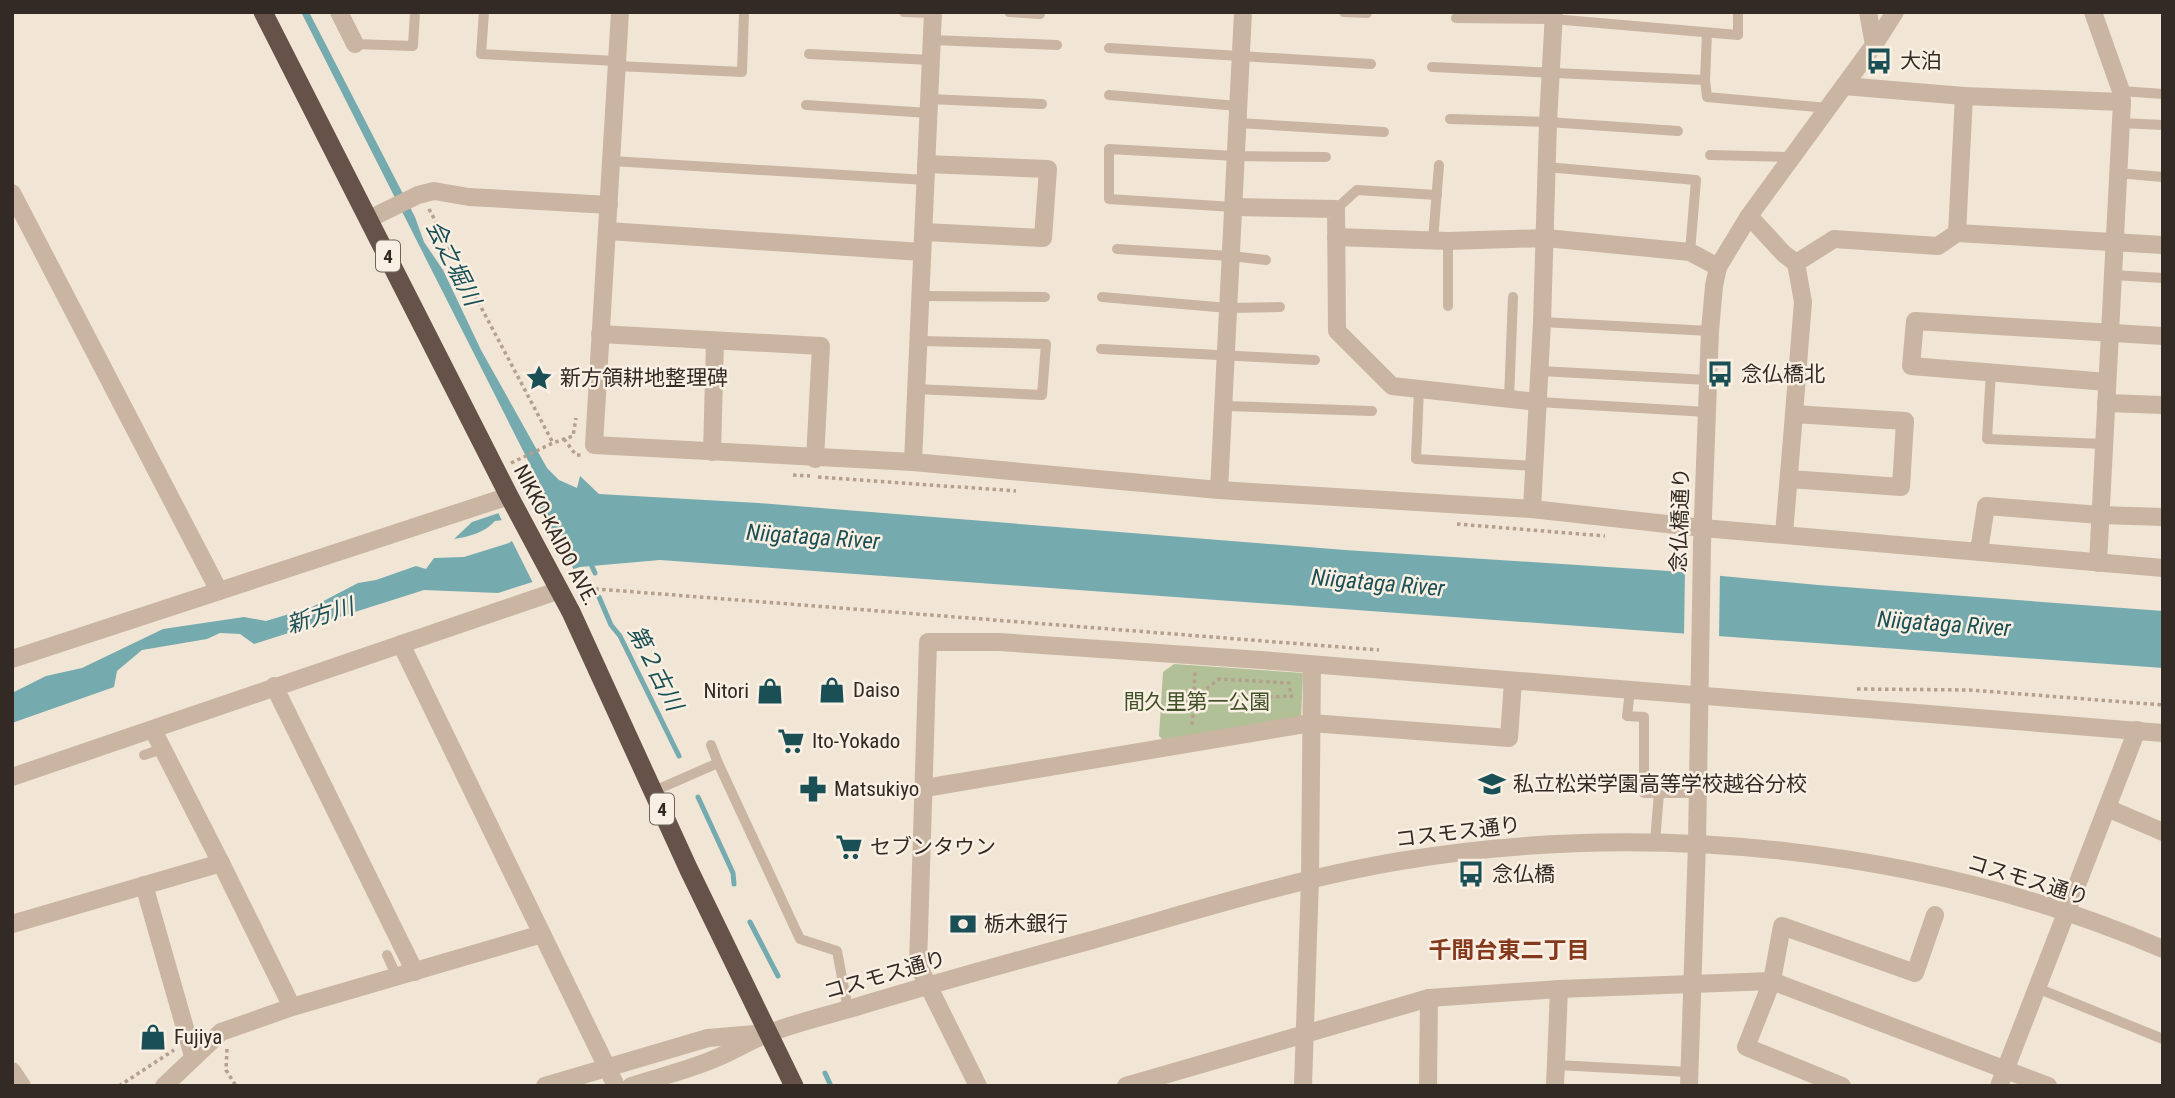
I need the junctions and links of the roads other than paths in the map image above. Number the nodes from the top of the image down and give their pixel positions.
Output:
1 (263, 12) edge
2 (339, 12) edge
3 (415, 12) edge
4 (484, 12) edge
5 (620, 12) edge
6 (744, 12) edge
7 (904, 12) edge
8 (1009, 12) edge
9 (1243, 12) edge
10 (1344, 12) edge
11 (1738, 12) edge
12 (1868, 12) edge
13 (1895, 12) edge
14 (2094, 12) edge
15 (933, 13) edge
16 (1367, 13) edge
17 (1040, 14) dead end
18 (1554, 16) edge
19 (1456, 18) dead end
20 (1707, 33) junction
21 (932, 40) junction
22 (355, 44) joint
23 (1057, 45) dead end
24 (1874, 45) junction
25 (1109, 47) dead end
26 (809, 54) dead end
27 (1241, 56) junction
28 (931, 60) junction
29 (617, 63) junction
30 (1371, 64) dead end
31 (1432, 67) dead end
32 (1551, 71) junction
33 (1704, 80) junction
34 (1844, 86) junction
35 (2163, 94) edge
36 (1109, 95) dead end
37 (1964, 96) junction
38 (2122, 96) junction
39 (1042, 104) dead end
40 (806, 105) dead end
41 (929, 106) junction
42 (1828, 108) junction
43 (1238, 114) junction
44 (1450, 119) dead end
45 (1548, 122) junction
46 (2120, 123) junction
47 (2163, 125) edge
48 (1678, 131) dead end
49 (1384, 132) dead end
50 (1710, 155) dead end
51 (1236, 156) junction
52 (1326, 157) dead end
53 (1790, 157) junction
54 (612, 161) junction
55 (1440, 165) dead end
56 (1546, 167) junction
57 (926, 172) junction
58 (2117, 173) junction
59 (2163, 177) edge
60 (12, 193) edge
61 (1437, 195) junction
62 (609, 205) junction
63 (1233, 207) junction
64 (1336, 209) junction
65 (1749, 216) junction
66 (369, 219) junction
67 (608, 230) junction
68 (924, 232) junction
69 (1957, 233) junction
70 (1336, 237) junction
71 (1546, 238) junction
72 (1441, 241) junction
73 (2114, 242) junction
74 (2163, 245) edge
75 (1117, 249) dead end
76 (922, 252) junction
77 (1690, 252) junction
78 (1231, 256) junction
79 (1266, 260) dead end
80 (1796, 263) junction
81 (1718, 267) junction
82 (2113, 275) junction
83 (2163, 278) edge
84 (920, 296) junction
85 (1045, 297) dead end
86 (1102, 297) dead end
87 (1513, 297) dead end
88 (1448, 306) dead end
89 (1280, 307) dead end
90 (1228, 308) junction
91 (1542, 321) junction
92 (1710, 331) junction
93 (2109, 332) junction
94 (600, 334) junction
95 (2163, 335) edge
96 (919, 341) junction
97 (715, 342) junction
98 (1101, 349) dead end
99 (1226, 357) junction
100 (1315, 360) dead end
101 (1540, 371) junction
102 (1991, 372) junction
103 (1708, 380) junction
104 (2107, 382) junction
105 (916, 389) junction
106 (1419, 389) junction
107 (1509, 399) junction
108 (1538, 402) junction
109 (2106, 403) junction
110 (2163, 405) edge
111 (1225, 406) junction
112 (1372, 411) dead end
113 (1707, 412) junction
114 (1794, 414) junction
115 (2104, 444) junction
116 (712, 452) junction
117 (815, 458) junction
118 (913, 462) junction
119 (1535, 466) junction
120 (1790, 480) junction
121 (1219, 490) junction
122 (511, 499) junction
123 (1532, 509) junction
124 (2100, 515) junction
125 (2163, 517) edge
126 (1784, 534) junction
127 (1702, 536) junction
128 (1979, 551) junction
129 (2098, 563) junction
130 (2163, 568) edge
131 (565, 590) junction
132 (219, 591) junction
133 (401, 644) junction
134 (12, 659) edge
135 (1312, 665) junction
136 (1513, 681) junction
137 (274, 686) junction
138 (1630, 691) junction
139 (1699, 696) junction
140 (1311, 723) junction
141 (153, 730) junction
142 (2137, 730) junction
143 (2163, 733) edge
144 (711, 745) dead end
145 (718, 763) junction
146 (12, 777) edge
147 (925, 788) junction
148 (654, 791) junction
149 (1659, 793) junction
150 (1698, 793) junction
151 (2107, 808) junction
152 (2163, 832) edge
153 (1655, 842) junction
154 (1697, 843) junction
155 (221, 863) junction
156 (1310, 879) junction
157 (144, 885) junction
158 (2067, 914) junction
159 (1935, 915) dead end
160 (12, 924) edge
161 (542, 934) junction
162 (2163, 949) edge
163 (387, 956) dead end
164 (415, 972) junction
165 (397, 977) junction
166 (1772, 981) junction
167 (1691, 984) junction
168 (927, 985) junction
169 (2037, 988) junction
170 (1559, 989) junction
171 (1429, 998) junction
172 (292, 1007) junction
173 (848, 1009) junction
174 (768, 1033) junction
175 (1304, 1034) junction
176 (2163, 1039) edge
177 (192, 1047) junction
178 (1556, 1065) junction
179 (607, 1068) junction
180 (12, 1071) edge
181 (2002, 1078) edge
182 (1689, 1079) edge
183 (22, 1086) edge
184 (164, 1086) edge
185 (545, 1086) edge
186 (616, 1086) edge
187 (631, 1086) edge
188 (794, 1086) edge
189 (978, 1086) edge
190 (1126, 1086) edge
191 (1303, 1086) edge
192 (1428, 1086) edge
193 (1555, 1086) edge
194 (1842, 1086) edge
195 (2048, 1086) edge

1 - 66 highway, NIKKO-KAIDO AVE. / 4
2 - 22 street
3 - 22 lane
4 - 29 lane
5 - 29 street
6 - 29 lane
7 - 15 lane
8 - 17 lane
9 - 27 street
10 - 16 lane
11 - 20 lane
12 - 24 street
13 - 24 street, 念仏橋通り
14 - 38 street
15 - 21 street
18 - 19 lane
18 - 20 lane
18 - 32 street
20 - 33 lane
21 - 23 lane
21 - 28 street
24 - 34 street, 念仏橋通り
25 - 27 lane
26 - 28 lane
27 - 30 lane
27 - 43 street
28 - 41 street
29 - 54 street
31 - 32 lane
32 - 33 lane
32 - 45 street
33 - 42 lane
34 - 37 street
34 - 42 street, 念仏橋通り
35 - 38 lane
36 - 43 lane
37 - 38 street
37 - 69 street
38 - 46 street
39 - 41 lane
40 - 41 lane
41 - 57 street
42 - 53 street, 念仏橋通り
43 - 49 lane
43 - 51 street
44 - 45 lane
45 - 48 lane
45 - 56 street
46 - 47 lane
46 - 58 street
50 - 53 lane
51 - 52 lane
51 - 63 street
51 - 63 lane
53 - 65 street, 念仏橋通り
54 - 57 lane
54 - 62 street
55 - 61 lane
56 - 71 street
56 - 77 lane
57 - 68 street
57 - 68 street
58 - 59 lane
58 - 73 street
60 - 132 street
61 - 64 lane
61 - 72 lane
62 - 66 street
62 - 67 street
63 - 64 street
63 - 78 street
64 - 70 street
65 - 80 street
65 - 81 street, 念仏橋通り
66 - 122 highway, NIKKO-KAIDO AVE. / 4
67 - 76 street
67 - 94 street
68 - 76 street
69 - 73 street
69 - 80 street
70 - 72 street
70 - 106 street
71 - 72 street
71 - 77 street
71 - 91 street
72 - 88 lane
73 - 74 street
73 - 82 street
75 - 78 lane
76 - 84 street
77 - 81 street
78 - 79 lane
78 - 90 street
80 - 114 street
81 - 92 street, 念仏橋通り
82 - 83 lane
82 - 93 street
84 - 85 lane
84 - 96 street
86 - 90 lane
87 - 107 lane
89 - 90 lane
90 - 99 street
91 - 92 lane
91 - 101 street
92 - 103 street, 念仏橋通り
93 - 95 street
93 - 102 street
93 - 104 street
94 - 97 street
94 - 116 street
96 - 105 street
96 - 105 lane
97 - 116 street
97 - 117 street
98 - 99 lane
99 - 100 lane
99 - 111 street
101 - 103 lane
101 - 108 street
102 - 104 street
102 - 115 lane
103 - 113 street, 念仏橋通り
104 - 109 street
105 - 118 street
106 - 107 street
106 - 119 lane
107 - 108 street
108 - 113 lane
108 - 119 street
109 - 110 street
109 - 115 street
111 - 112 lane
111 - 121 street
113 - 127 street, 念仏橋通り
114 - 120 street
114 - 120 street
115 - 124 street
116 - 117 street
117 - 118 street
118 - 121 street
119 - 123 street
120 - 126 street
121 - 123 street
122 - 131 highway, NIKKO-KAIDO AVE. / 4
122 - 132 street
123 - 127 street
124 - 125 street
124 - 128 street
124 - 129 street
126 - 127 street
126 - 128 street
127 - 139 street, 念仏橋通り
128 - 129 street
129 - 130 street
131 - 133 street
131 - 148 highway, NIKKO-KAIDO AVE. / 4
132 - 134 street
133 - 137 street
133 - 161 street
135 - 136 street
135 - 140 street
135 - 147 street
136 - 138 street
136 - 140 street
137 - 141 street
137 - 164 street
138 - 139 street
138 - 149 lane
139 - 142 street
139 - 150 street, 念仏橋通り
140 - 147 street
140 - 156 street
141 - 146 street
141 - 155 street
142 - 143 street
142 - 151 street
144 - 145 lane
145 - 148 lane
145 - 173 lane
147 - 168 street
148 - 174 highway, NIKKO-KAIDO AVE. / 4
149 - 150 lane
149 - 153 lane
150 - 154 street, 念仏橋通り
151 - 152 street
151 - 158 street
153 - 154 street, コスモス通り
153 - 156 street, コスモス通り
154 - 158 street, コスモス通り
154 - 167 street, 念仏橋通り
155 - 157 street
155 - 172 street
156 - 168 street, コスモス通り
156 - 175 street
157 - 160 street
157 - 177 street
158 - 162 street, コスモス通り
158 - 169 street
159 - 166 street
161 - 164 street
161 - 179 street
163 - 165 lane
164 - 165 street
165 - 172 street
166 - 167 street
166 - 181 street
166 - 194 street
167 - 170 street
167 - 182 street, 念仏橋通り
168 - 173 street, コスモス通り
168 - 189 street
169 - 176 lane
169 - 181 street
170 - 171 street
170 - 178 street
171 - 175 street
171 - 192 street
172 - 177 street
173 - 174 street, コスモス通り
174 - 179 street, コスモス通り
174 - 187 street, コスモス通り
174 - 188 highway, NIKKO-KAIDO AVE. / 4
175 - 190 street
175 - 191 street
177 - 184 street
178 - 182 lane
178 - 193 street
179 - 185 street, コスモス通り
179 - 186 street
180 - 183 street
181 - 195 street

